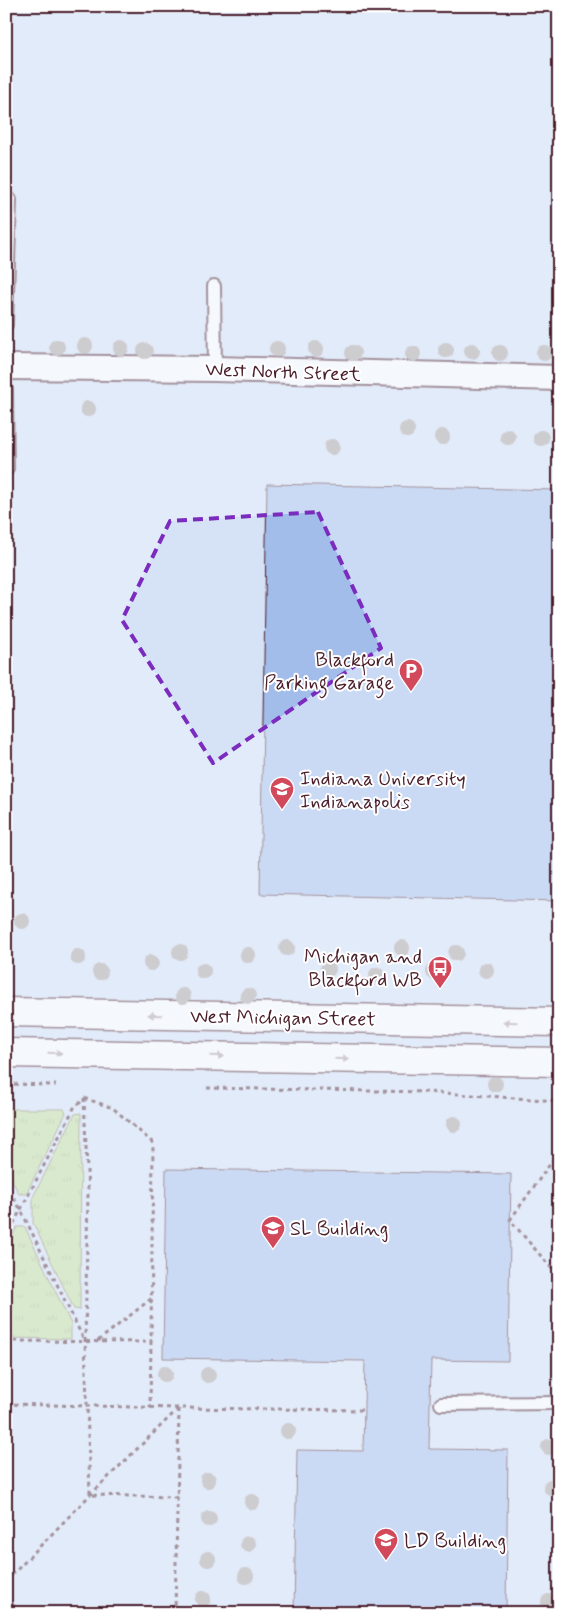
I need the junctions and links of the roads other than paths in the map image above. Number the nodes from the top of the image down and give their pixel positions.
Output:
1 (10, 200) dead end
2 (214, 286) dead end
3 (6, 325) edge
4 (6, 368) edge
5 (215, 369) junction
6 (559, 378) edge
7 (6, 389) edge
8 (6, 469) edge
9 (6, 1012) edge
10 (559, 1022) edge
11 (6, 1052) edge
12 (559, 1062) edge
13 (559, 1403) edge
14 (441, 1404) dead end

1 - 3 lane
2 - 5 lane
4 - 5 street, West North Street
5 - 6 street, West North Street
7 - 8 lane
10 -> 9 main road, West Michigan Street
11 -> 12 main road, West Michigan Street
13 - 14 lane

